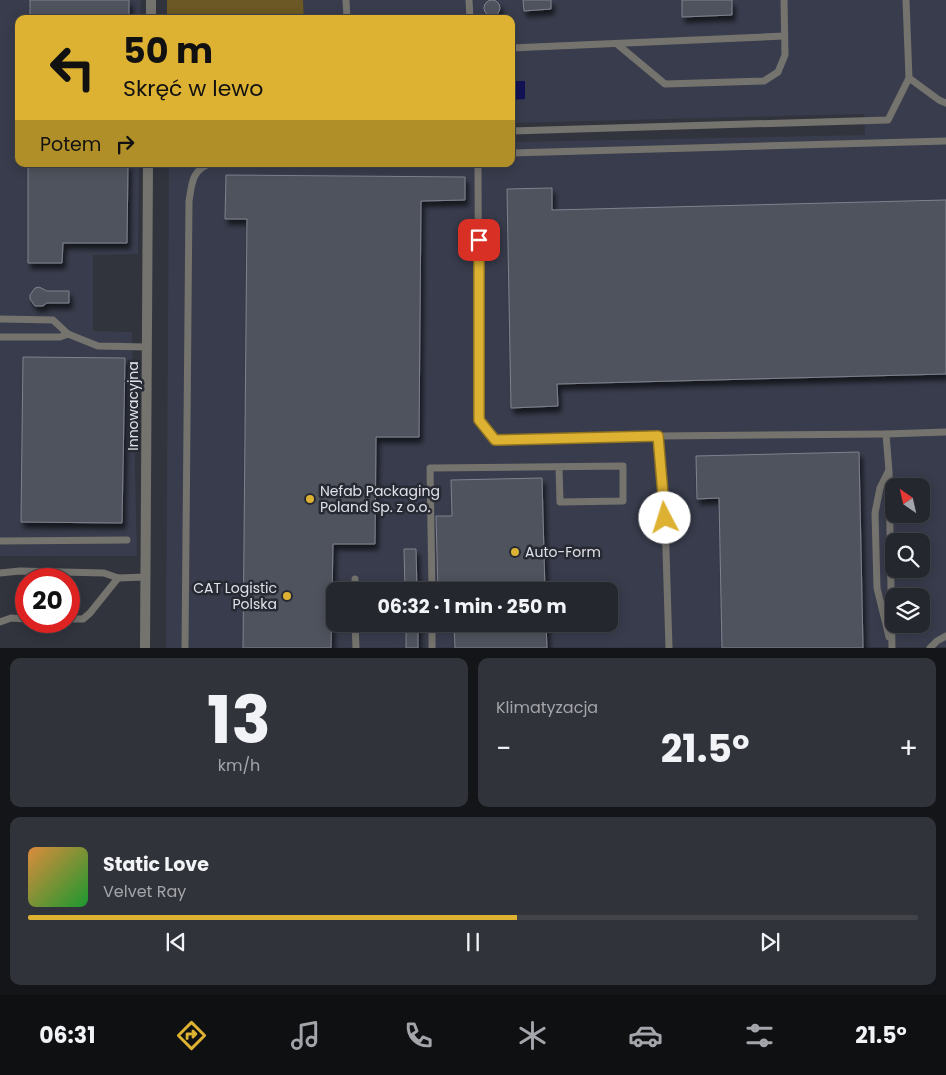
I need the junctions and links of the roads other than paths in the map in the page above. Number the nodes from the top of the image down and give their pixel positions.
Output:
1 (152, 0) edge
2 (346, 0) edge
3 (470, 0) edge
4 (784, 0) edge
5 (906, 0) edge
6 (151, 15) edge
7 (347, 15) edge
8 (470, 15) edge
9 (784, 36) junction
10 (617, 44) junction
11 (515, 48) edge
12 (909, 78) junction
13 (946, 103) edge
14 (515, 131) edge
15 (946, 141) edge
16 (515, 153) edge
17 (148, 167) edge
18 (202, 167) edge
19 (478, 167) edge
20 (0, 319) edge
21 (68, 334) junction
22 (0, 337) edge
23 (147, 347) junction
24 (946, 432) edge
25 (886, 434) junction
26 (658, 436) junction
27 (559, 467) junction
28 (889, 471) junction
29 (127, 540) dead end
30 (0, 541) edge
31 (0, 572) edge
32 (145, 577) junction
33 (118, 578) junction
34 (432, 582) edge
35 (15, 618) edge
36 (80, 619) edge
37 (0, 622) edge
38 (355, 632) edge
39 (432, 632) edge
40 (946, 636) edge
41 (145, 648) edge
42 (185, 648) edge
43 (356, 648) edge
44 (432, 648) edge
45 (670, 648) edge
46 (892, 648) edge
47 (930, 648) edge

1 - 6 street
2 - 7 lane
3 - 8 lane
4 - 9 lane
5 - 12 lane
9 - 10 lane
9 - 10 lane
10 - 11 lane
12 - 13 lane
12 - 14 lane
15 - 16 lane
17 - 23 street, Innowacyjna
18 - 42 lane
19 - 26 lane
20 - 21 lane
21 - 22 lane
21 - 23 lane
23 - 32 street, Innowacyjna
24 - 25 lane
25 - 26 lane
25 - 28 lane
26 - 45 lane
27 - 27 lane
27 - 34 lane
28 - 46 lane
28 - 46 lane
29 - 30 lane
31 - 33 lane
32 - 33 lane
32 - 41 street, Innowacyjna
33 - 36 lane
35 - 37 lane
38 - 43 lane
39 - 44 lane
40 - 47 lane

